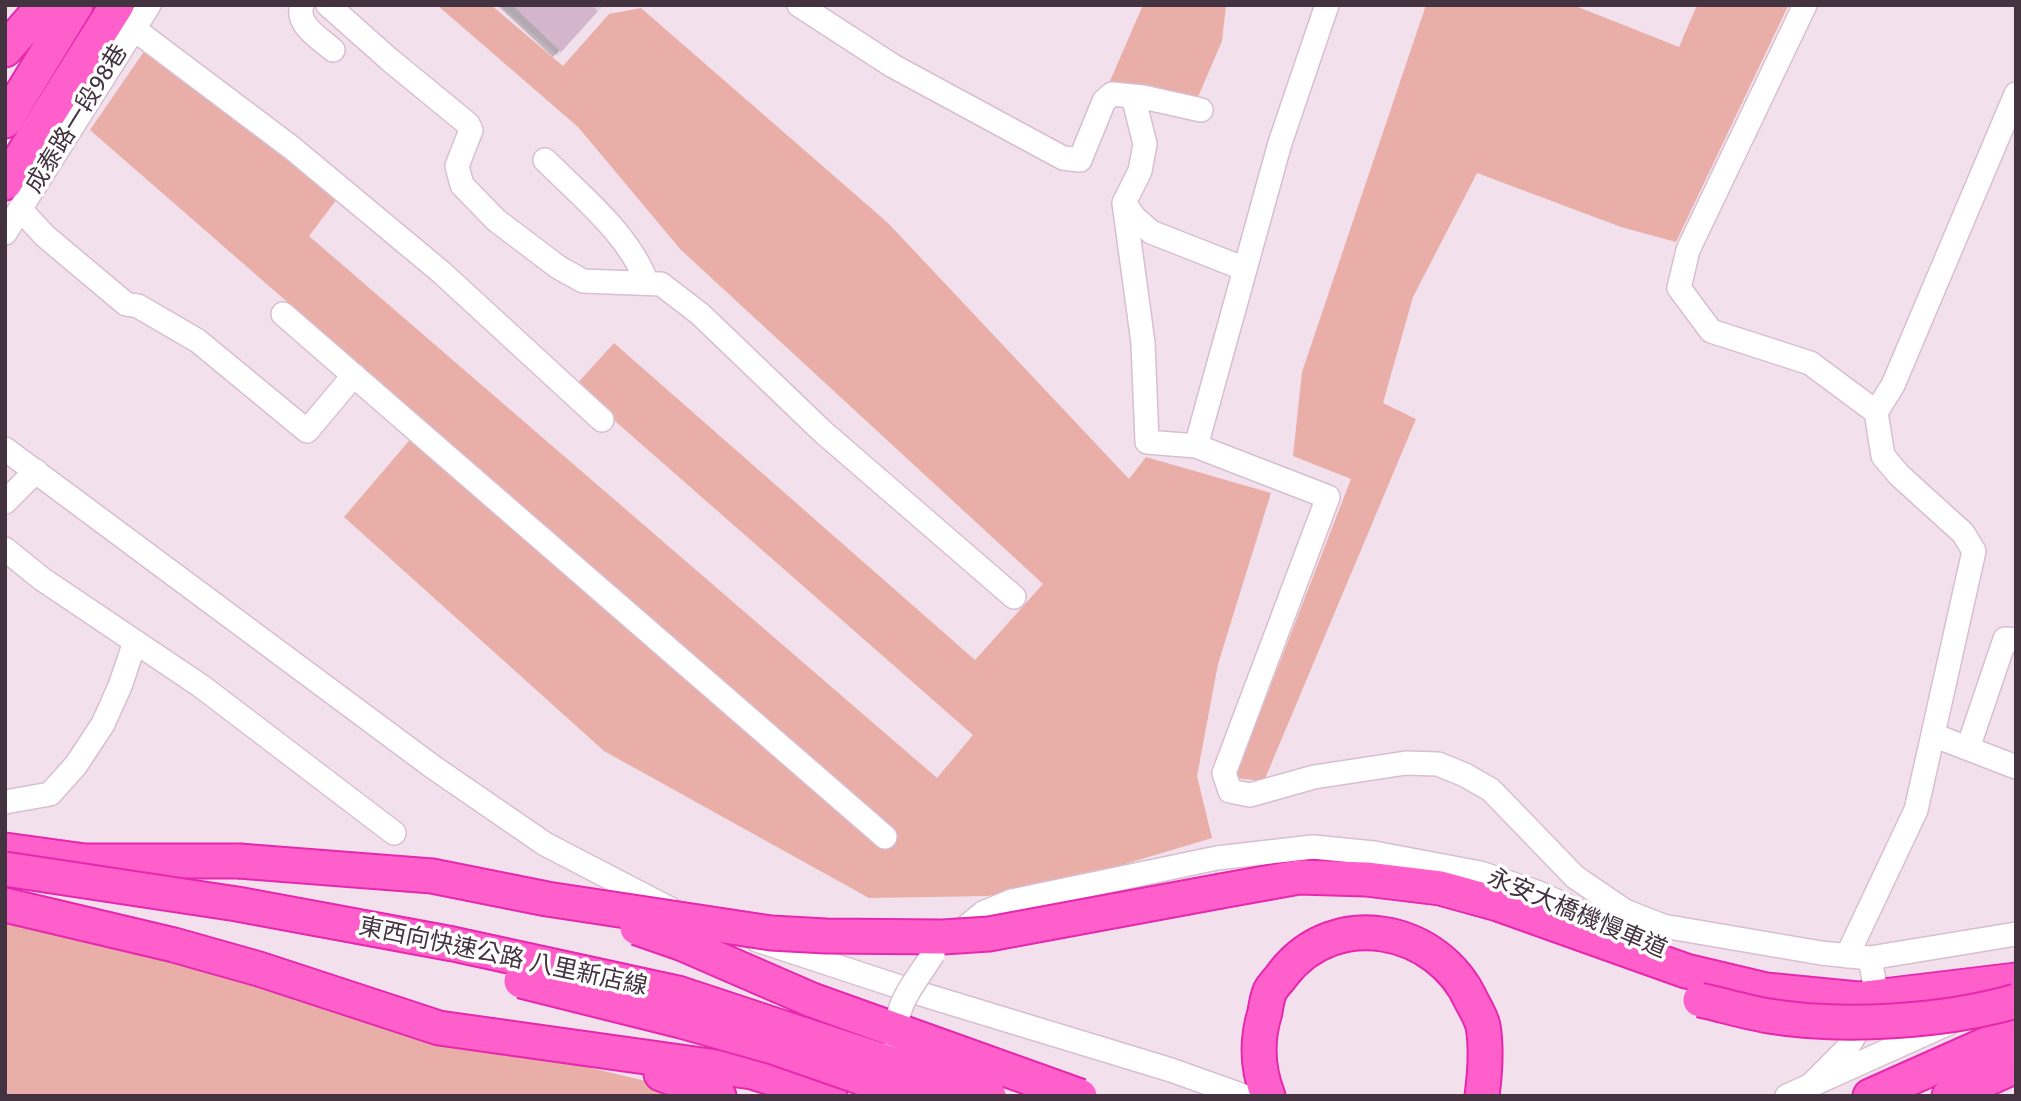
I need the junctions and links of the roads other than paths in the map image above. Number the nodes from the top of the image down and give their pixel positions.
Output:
1 (30, 5) edge
2 (44, 5) edge
3 (76, 5) edge
4 (149, 5) edge
5 (302, 5) edge
6 (328, 5) edge
7 (799, 5) edge
8 (1327, 5) edge
9 (1805, 5) edge
10 (126, 17) edge
11 (5, 49) edge
12 (333, 50) dead end
13 (2016, 94) edge
14 (1133, 96) junction
15 (1201, 110) dead end
16 (5, 121) edge
17 (545, 160) dead end
18 (12, 196) edge
19 (1124, 203) junction
20 (5, 233) edge
21 (1245, 270) junction
22 (647, 283) junction
23 (284, 314) dead end
24 (354, 375) junction
25 (1876, 412) junction
26 (602, 420) dead end
27 (1196, 446) junction
28 (5, 449) edge
29 (36, 471) junction
30 (5, 502) edge
31 (5, 550) edge
32 (1014, 597) dead end
33 (2016, 640) edge
34 (135, 642) junction
35 (1933, 735) junction
36 (1968, 748) junction
37 (2016, 767) edge
38 (5, 802) edge
39 (394, 833) dead end
40 (885, 837) dead end
41 (5, 850) edge
42 (5, 869) edge
43 (5, 889) edge
44 (1221, 891) junction
45 (547, 899) junction
46 (5, 905) edge
47 (2016, 934) edge
48 (1858, 957) junction
49 (2016, 968) edge
50 (2016, 980) edge
51 (1877, 991) junction
52 (2016, 994) edge
53 (2016, 1001) edge
54 (439, 1028) junction
55 (2016, 1031) edge
56 (2016, 1066) edge
57 (1812, 1084) junction
58 (719, 1096) edge
59 (830, 1096) edge
60 (898, 1096) edge
61 (914, 1096) edge
62 (989, 1096) edge
63 (1080, 1096) edge
64 (1244, 1096) edge
65 (1268, 1096) edge
66 (1482, 1096) edge
67 (1787, 1096) edge
68 (1870, 1096) edge
69 (1949, 1096) edge

1 - 11 highway
2 - 11 highway
3 - 16 highway
4 - 10 street, 成泰路一段98巷
5 - 12 street
6 - 22 street
7 - 14 street
8 - 21 street
9 - 25 street
10 - 18 highway
10 - 26 street
13 - 25 street
14 - 15 street
14 - 19 street
17 - 22 street
18 - 20 street, 成泰路一段98巷
18 - 24 street
19 - 21 street
19 - 27 street
21 - 27 street
22 - 32 street
23 - 24 street
24 - 40 street
25 - 35 street
27 - 48 street
28 - 29 street
29 - 30 street
29 - 64 street
31 - 34 street
33 - 36 street
34 - 38 street
34 - 39 street
35 - 36 street
35 - 48 street
36 - 37 street
41 - 45 highway, bridge
42 - 62 highway, 東西向快速公路 八里新店線, bridge
43 - 61 highway, 東西向快速公路 八里新店線, bridge
44 - 45 highway, bridge
44 - 51 highway
44 - 53 highway, bridge
45 - 63 highway, bridge
46 - 54 highway
47 - 48 street
48 - 51 street
49 - 51 street, 永安大橋機慢車道
50 - 51 highway
51 - 57 street
51 - 60 street, 永安大橋機慢車道, bridge
52 - 57 street
54 - 58 highway
54 - 59 highway
55 - 68 highway
56 - 69 highway
57 - 67 street
65 - 66 highway

